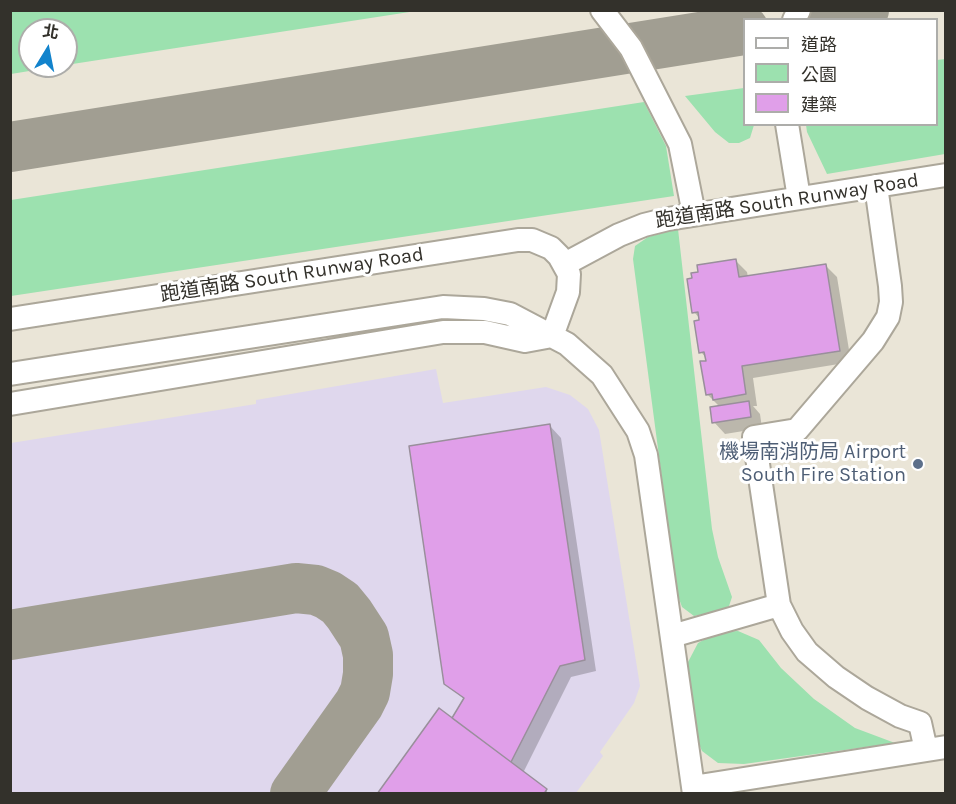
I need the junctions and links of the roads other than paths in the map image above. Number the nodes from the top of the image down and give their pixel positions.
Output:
1 (602, 10) edge
2 (787, 126) edge
3 (945, 175) edge
4 (876, 186) junction
5 (799, 198) junction
6 (694, 214) junction
7 (565, 264) junction
8 (10, 319) edge
9 (552, 336) junction
10 (10, 374) edge
11 (10, 404) edge
12 (779, 605) junction
13 (672, 636) junction
14 (936, 749) edge
15 (694, 790) edge

1 - 6 lane
2 - 5 lane
3 - 4 lane, 跑道南路 South Runway Road
4 - 5 lane, 跑道南路 South Runway Road
4 - 12 lane
5 - 6 lane, 跑道南路 South Runway Road
6 - 7 lane, 跑道南路 South Runway Road
7 - 8 lane, 跑道南路 South Runway Road
7 - 9 lane
9 - 10 lane
9 - 11 lane
9 - 13 lane
12 - 13 lane
12 - 14 lane
13 - 15 lane
14 - 15 lane

